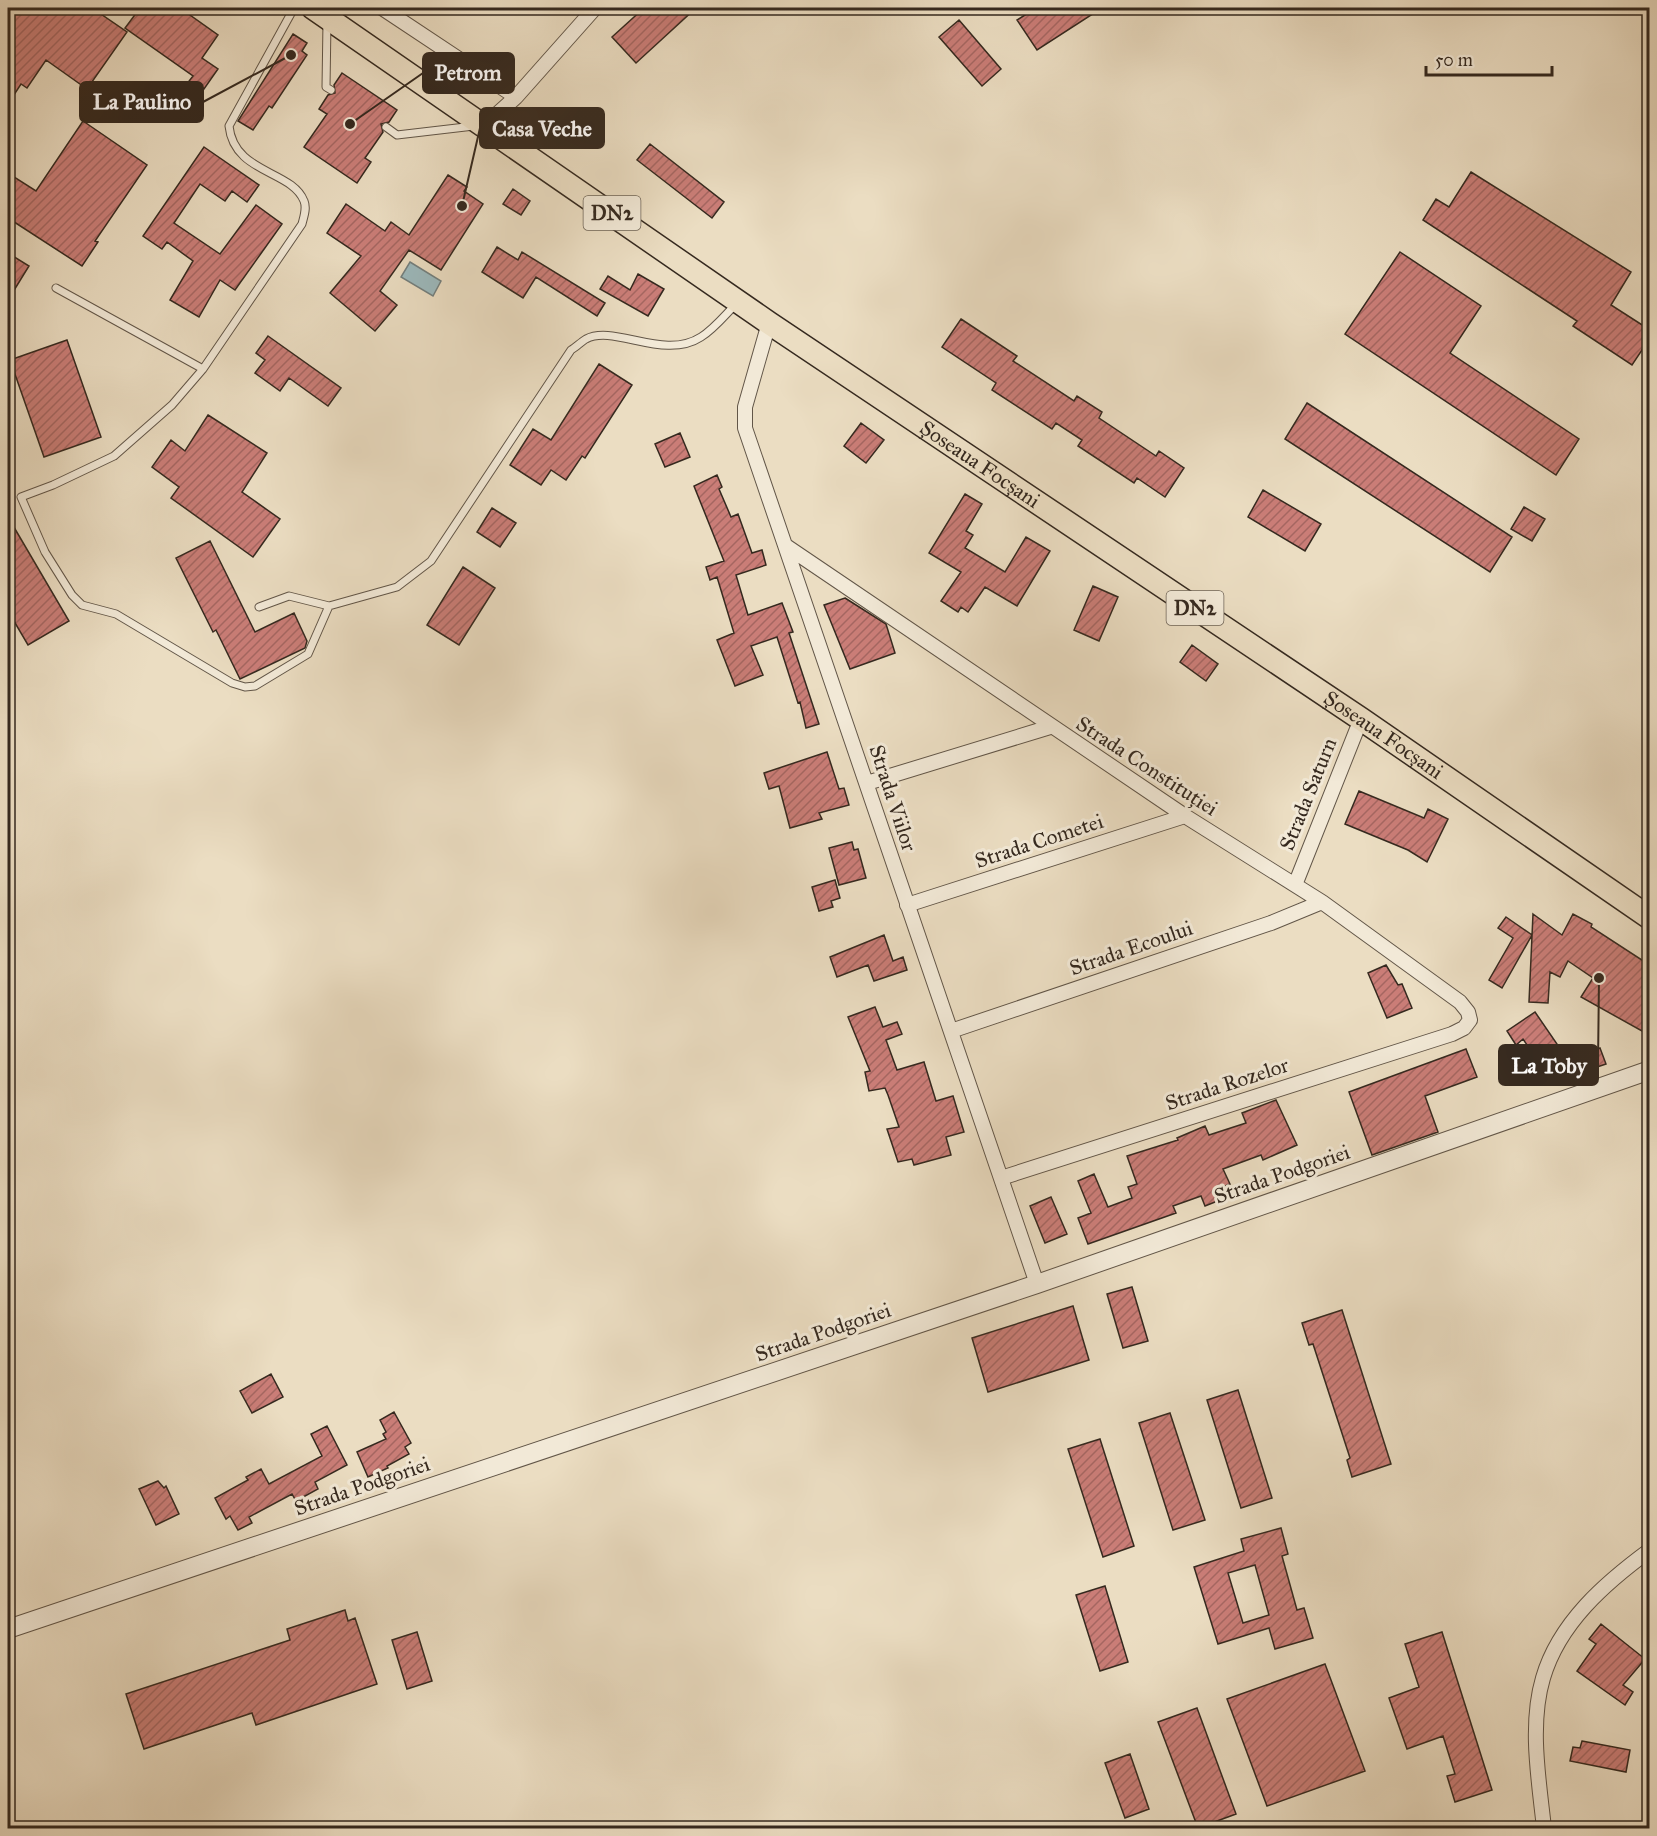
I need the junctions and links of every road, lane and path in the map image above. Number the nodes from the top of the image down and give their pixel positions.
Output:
1 (294, 8) edge
2 (382, 8) edge
3 (595, 8) edge
4 (320, 12) edge
5 (331, 90) dead end
6 (516, 97) junction
7 (485, 125) junction
8 (386, 127) dead end
9 (56, 288) dead end
10 (739, 301) junction
11 (769, 323) junction
12 (203, 369) junction
13 (786, 546) junction
14 (329, 606) junction
15 (259, 607) dead end
16 (1361, 720) junction
17 (1050, 727) junction
18 (867, 783) junction
19 (1185, 816) junction
20 (1295, 885) junction
21 (1322, 902) junction
22 (907, 906) junction
23 (1650, 918) edge
24 (1464, 1028) joint
25 (951, 1031) junction
26 (1650, 1070) edge
27 (1001, 1178) junction
28 (1037, 1284) junction
29 (1650, 1550) edge
30 (8, 1628) edge
31 (1544, 1828) edge

1 - 12 lane
2 - 6 street
3 - 6 street
4 - 5 lane
4 - 7 main road, Șoseaua Focșani / DN2
6 - 7 street
7 - 8 lane
7 - 10 main road, Șoseaua Focșani / DN2
9 - 12 lane
10 - 11 main road, Șoseaua Focșani / DN2
10 - 14 lane
11 - 13 street, Strada Viilor
11 - 16 main road, Șoseaua Focșani / DN2
12 - 14 lane
13 - 17 street, Strada Constituției
13 - 18 street, Strada Viilor
14 - 15 lane
16 - 20 street, Strada Saturn
16 - 23 main road, Șoseaua Focșani / DN2
17 - 18 street
17 - 19 street, Strada Constituției
18 - 22 street, Strada Viilor
19 - 20 street, Strada Constituției
19 - 22 street, Strada Cometei
20 - 21 street, Strada Constituției
21 - 24 street, Strada Constituției
21 - 25 street, Strada Ecoului
22 - 25 street, Strada Viilor
24 - 27 street, Strada Rozelor
25 - 27 street, Strada Viilor
26 - 28 street, Strada Podgoriei
27 - 28 street, Strada Viilor
28 - 30 street, Strada Podgoriei
29 - 31 street

